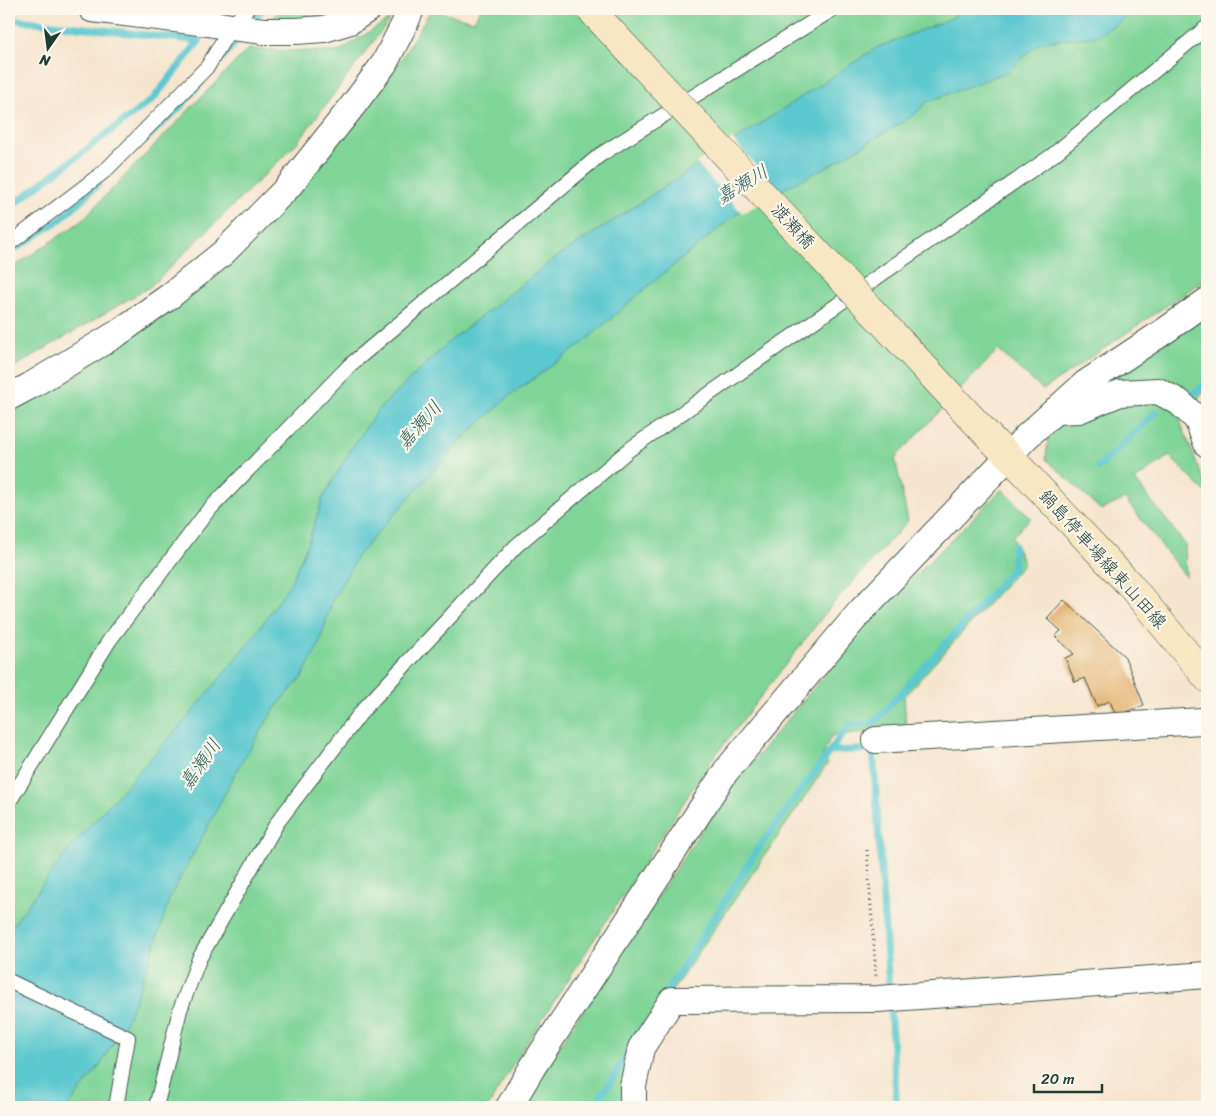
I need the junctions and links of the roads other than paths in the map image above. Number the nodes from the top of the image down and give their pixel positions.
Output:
1 (92, 9) edge
2 (368, 9) edge
3 (411, 9) edge
4 (590, 9) edge
5 (833, 9) edge
6 (220, 20) edge
7 (1207, 27) edge
8 (9, 244) edge
9 (1207, 301) edge
10 (9, 397) edge
11 (1055, 411) junction
12 (1207, 444) edge
13 (1002, 450) junction
14 (1207, 678) edge
15 (1202, 721) dead end
16 (876, 740) dead end
17 (9, 802) edge
18 (1207, 975) edge
19 (9, 981) edge
20 (116, 1107) edge
21 (156, 1107) edge
22 (509, 1107) edge
23 (633, 1107) edge

1 - 6 street
2 - 6 street
3 - 10 street
4 - 13 main road, 渡瀬橋, bridge
5 - 17 lane
6 - 8 lane
7 - 21 lane
9 - 11 street
11 - 12 street
11 - 13 street
13 - 14 main road, 鍋島停車場線東山田線
13 - 22 street
15 - 16 street
18 - 23 street
19 - 20 lane

